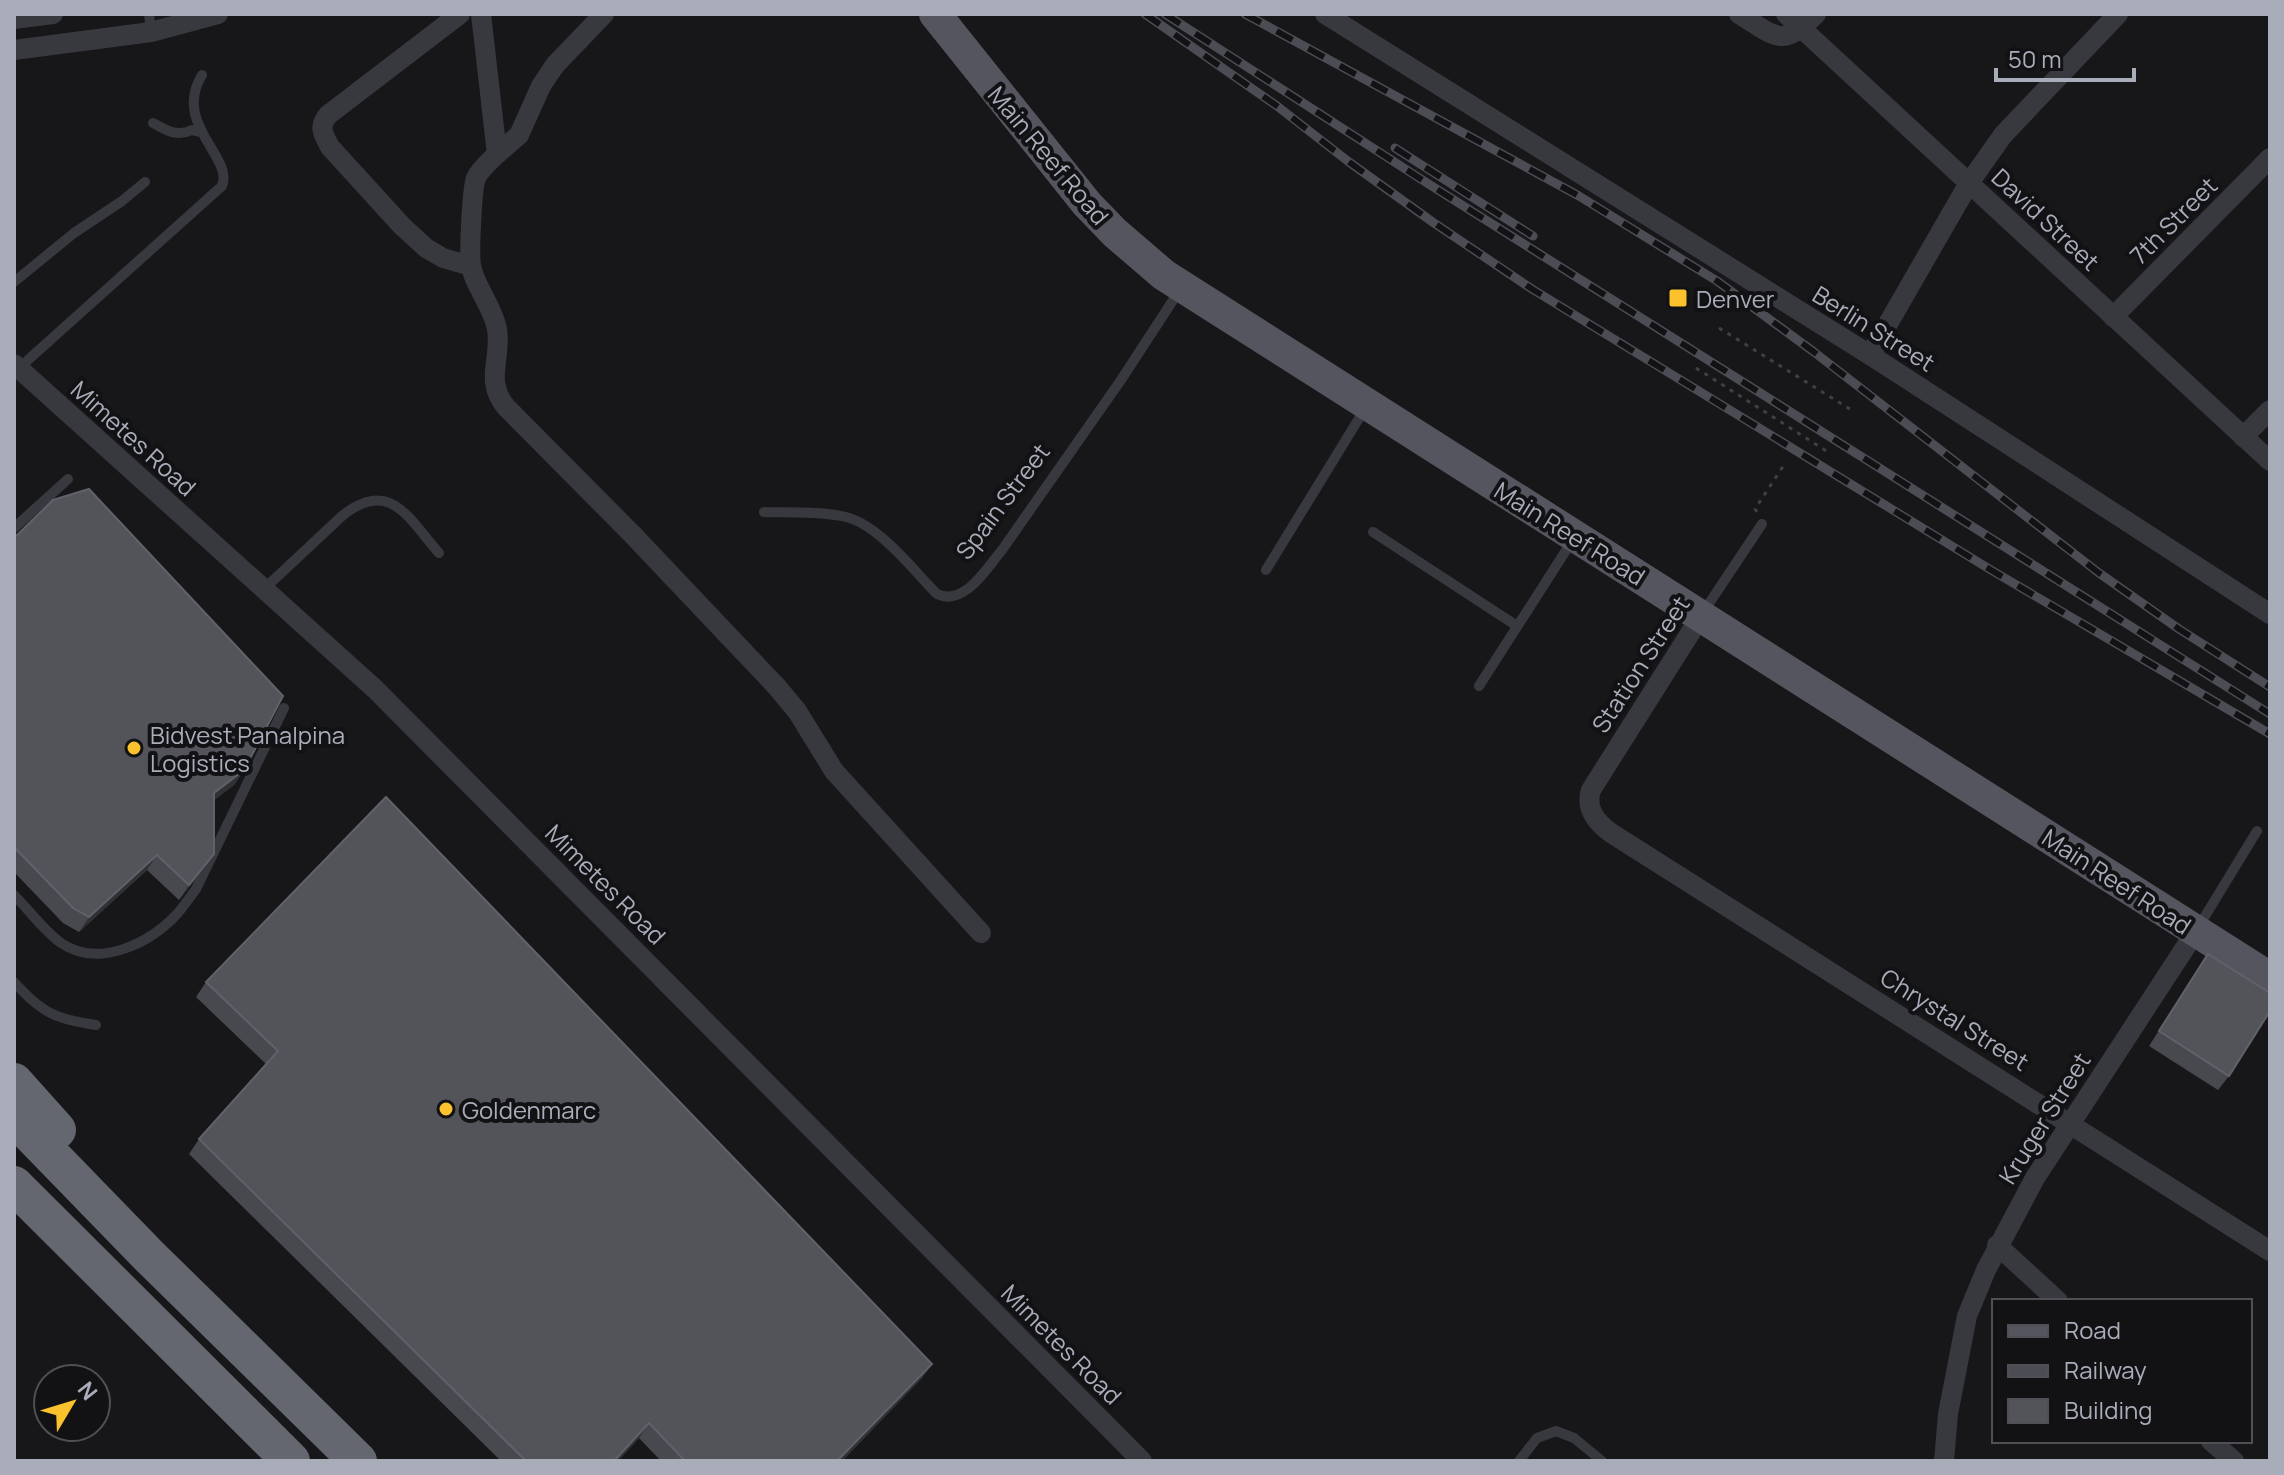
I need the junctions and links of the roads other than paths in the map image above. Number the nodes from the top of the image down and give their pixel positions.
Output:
1 (53, 14) edge
2 (218, 14) edge
3 (460, 14) edge
4 (481, 14) edge
5 (604, 14) edge
6 (935, 14) edge
7 (1325, 14) edge
8 (1739, 14) edge
9 (1786, 14) edge
10 (2118, 14) edge
11 (14, 19) edge
12 (1348, 20) edge
13 (1809, 21) edge
14 (150, 23) edge
15 (14, 50) edge
16 (202, 75) dead end
17 (153, 123) dead end
18 (201, 132) junction
19 (497, 154) junction
20 (2270, 158) edge
21 (145, 182) dead end
22 (1969, 183) junction
23 (471, 266) junction
24 (14, 282) edge
25 (1181, 287) junction
26 (2113, 317) junction
27 (1870, 355) junction
28 (15, 368) edge
29 (1367, 405) junction
30 (2270, 410) edge
31 (2243, 437) junction
32 (2270, 461) edge
33 (68, 479) dead end
34 (764, 512) dead end
35 (1762, 524) road end
36 (14, 528) edge
37 (1373, 532) dead end
38 (1575, 537) junction
39 (439, 553) dead end
40 (1266, 570) dead end
41 (264, 589) junction
42 (2270, 614) edge
43 (1701, 616) junction
44 (1517, 626) junction
45 (1479, 686) dead end
46 (284, 708) edge
47 (2257, 831) dead end
48 (1611, 833) joint
49 (14, 895) edge
50 (2196, 931) junction
51 (981, 933) dead end
52 (2270, 978) edge
53 (14, 982) edge
54 (96, 1025) dead end
55 (14, 1082) edge
56 (14, 1117) edge
57 (2071, 1123) junction
58 (14, 1185) edge
59 (1997, 1245) junction
60 (2270, 1251) edge
61 (2056, 1299) edge
62 (255, 1361) junction
63 (2213, 1443) edge
64 (291, 1461) edge
65 (358, 1461) edge
66 (1142, 1461) edge
67 (1519, 1461) edge
68 (1602, 1461) edge
69 (1944, 1461) edge
70 (2234, 1461) edge

1 - 11 street
2 - 14 street
3 - 23 street
4 - 19 street
5 - 19 street
6 - 25 main road, Main Reef Road
7 - 12 street, Berlin Street
8 - 13 street
9 - 13 street, David Street
10 - 22 street
12 - 27 street, Berlin Street
13 - 22 street, David Street
14 - 15 street
16 - 18 lane
17 - 18 lane
18 - 28 lane
19 - 23 street
20 - 26 street, 7th Street
21 - 24 lane
22 - 26 street, David Street
22 - 27 street
23 - 51 street
25 - 29 main road, Main Reef Road
25 - 34 lane, Spain Street
26 - 31 street, David Street
27 - 42 street, Berlin Street
28 - 41 street, Mimetes Road
29 - 38 main road, Main Reef Road
29 - 40 lane
30 - 31 street
31 - 32 street, David Street
33 - 36 lane
35 - 43 lane, Station Street
37 - 44 lane
38 - 43 main road, Main Reef Road
38 - 44 lane
39 - 41 lane
41 - 66 street, Mimetes Road
43 - 48 street, Station Street
43 - 50 main road, Main Reef Road
44 - 45 lane
46 - 49 lane
47 - 50 lane, Kruger Street
48 - 57 street, Chrystal Street
50 - 52 main road, Main Reef Road
50 - 57 street, Kruger Street
53 - 54 lane
55 - 62 highway
56 - 62 highway
57 - 59 street, Kruger Street
57 - 60 street, Chrystal Street
58 - 64 highway
59 - 61 street
59 - 69 street, Kruger Street
62 - 65 highway
63 - 70 street
67 - 68 lane

